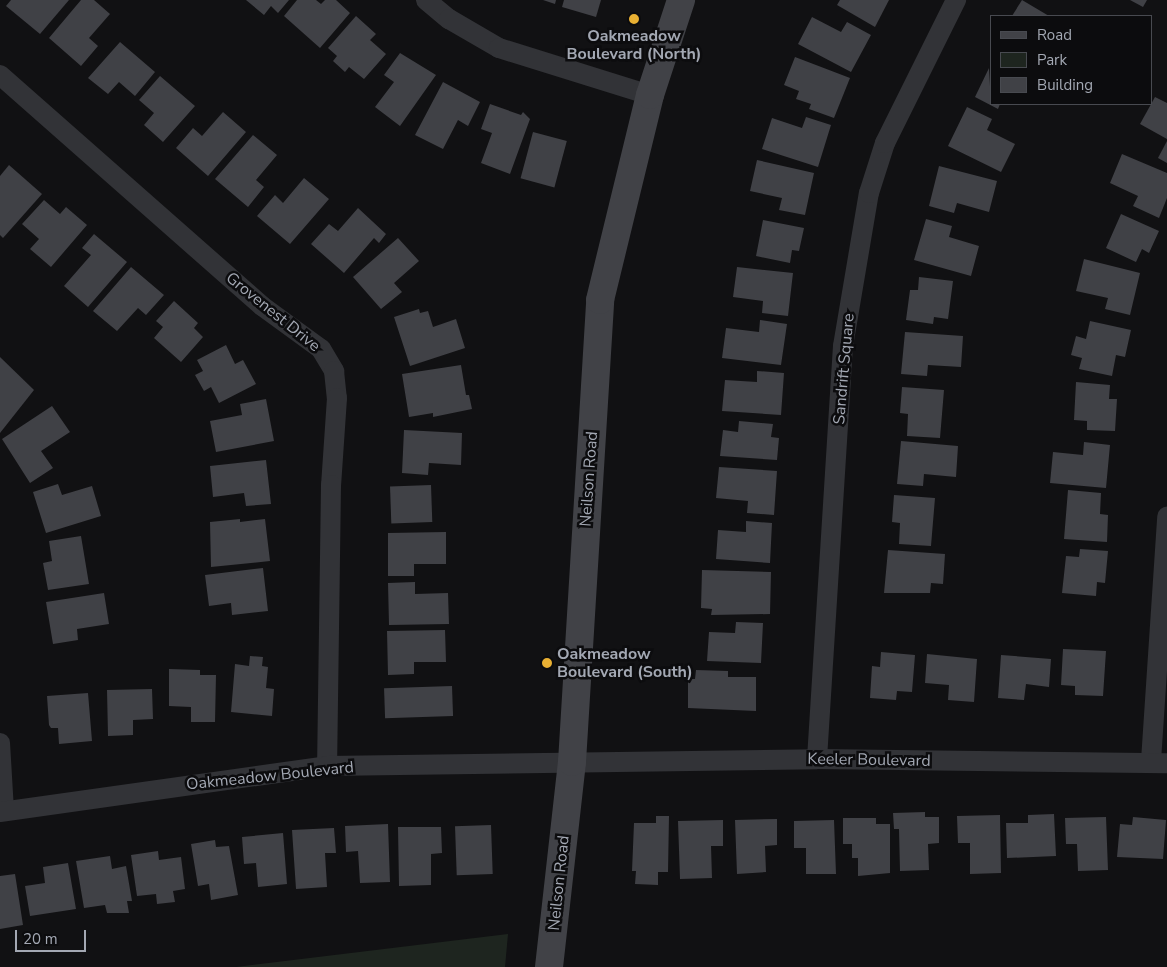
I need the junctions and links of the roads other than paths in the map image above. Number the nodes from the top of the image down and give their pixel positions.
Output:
1 (426, 0) edge
2 (681, 0) edge
3 (956, 0) edge
4 (0, 75) edge
5 (650, 95) junction
6 (1167, 517) edge
7 (0, 743) edge
8 (817, 759) junction
9 (572, 762) junction
10 (1159, 762) edge
11 (327, 766) junction
12 (2, 812) edge
13 (549, 967) edge

1 - 5 street
2 - 5 main road, Neilson Road
3 - 8 street, Sandrift Square
4 - 11 street, Grovenest Drive
5 - 9 main road, Neilson Road
6 - 10 street
7 - 12 street
8 - 9 street, Keeler Boulevard
8 - 10 street, Keeler Boulevard
9 - 11 street, Oakmeadow Boulevard
9 - 13 main road, Neilson Road
11 - 12 street, Oakmeadow Boulevard

